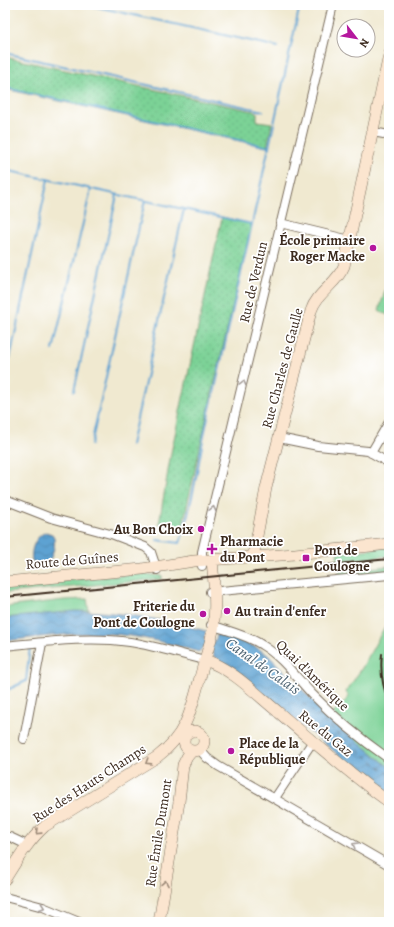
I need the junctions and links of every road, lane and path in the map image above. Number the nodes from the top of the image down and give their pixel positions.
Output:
1 (333, 5) edge
2 (389, 55) edge
3 (373, 132) junction
4 (389, 135) edge
5 (280, 223) junction
6 (350, 240) junction
7 (389, 422) edge
8 (279, 438) junction
9 (371, 453) junction
10 (389, 463) edge
11 (5, 500) edge
12 (389, 544) edge
13 (295, 554) junction
14 (254, 557) junction
15 (207, 563) junction
16 (156, 568) junction
17 (389, 576) edge
18 (5, 582) edge
19 (212, 592) junction
20 (212, 629) junction
21 (42, 642) junction
22 (5, 646) edge
23 (206, 657) junction
24 (191, 713) junction
25 (189, 734) junction
26 (24, 739) dead end
27 (313, 741) junction
28 (196, 750) junction
29 (163, 752) junction
30 (389, 759) edge
31 (275, 798) junction
32 (389, 802) edge
33 (5, 837) edge
34 (27, 845) junction
35 (389, 865) edge
36 (5, 879) edge
37 (5, 897) edge
38 (79, 922) edge
39 (159, 922) edge

1 - 5 street, Rue de Verdun
2 - 3 street, Rue Charles de Gaulle
3 - 4 street
3 - 6 street, Rue Charles de Gaulle
5 - 6 street
15 -> 5 street, Rue de Verdun
6 - 8 street, Rue Charles de Gaulle
7 - 9 street
8 - 9 street
8 - 14 street, Rue Charles de Gaulle
9 - 10 street
11 - 16 street
12 - 13 street
13 - 14 street
13 - 15 street
14 - 15 street
15 - 16 street, Route de Guînes
15 - 19 street
16 - 18 street, Route de Guînes
17 - 19 street
19 - 20 street
20 - 23 street
20 - 30 street, Quai d'Amérique
21 - 22 street
21 - 23 street
21 - 26 street
23 - 24 street, Rue des Hauts Champs
23 - 27 street, Rue du Gaz
24 - 25 street
24 - 29 street, Rue des Hauts Champs
25 - 28 street
25 - 28 street
25 - 29 street, Rue des Hauts Champs
27 - 31 street
27 - 32 street, Rue du Gaz
28 - 31 street
39 -> 28 street, Rue Émile Dumont
29 -> 34 street, Rue des Hauts Champs
35 -> 31 street
33 - 34 street
34 - 36 street, Rue des Hauts Champs
37 -> 38 street

